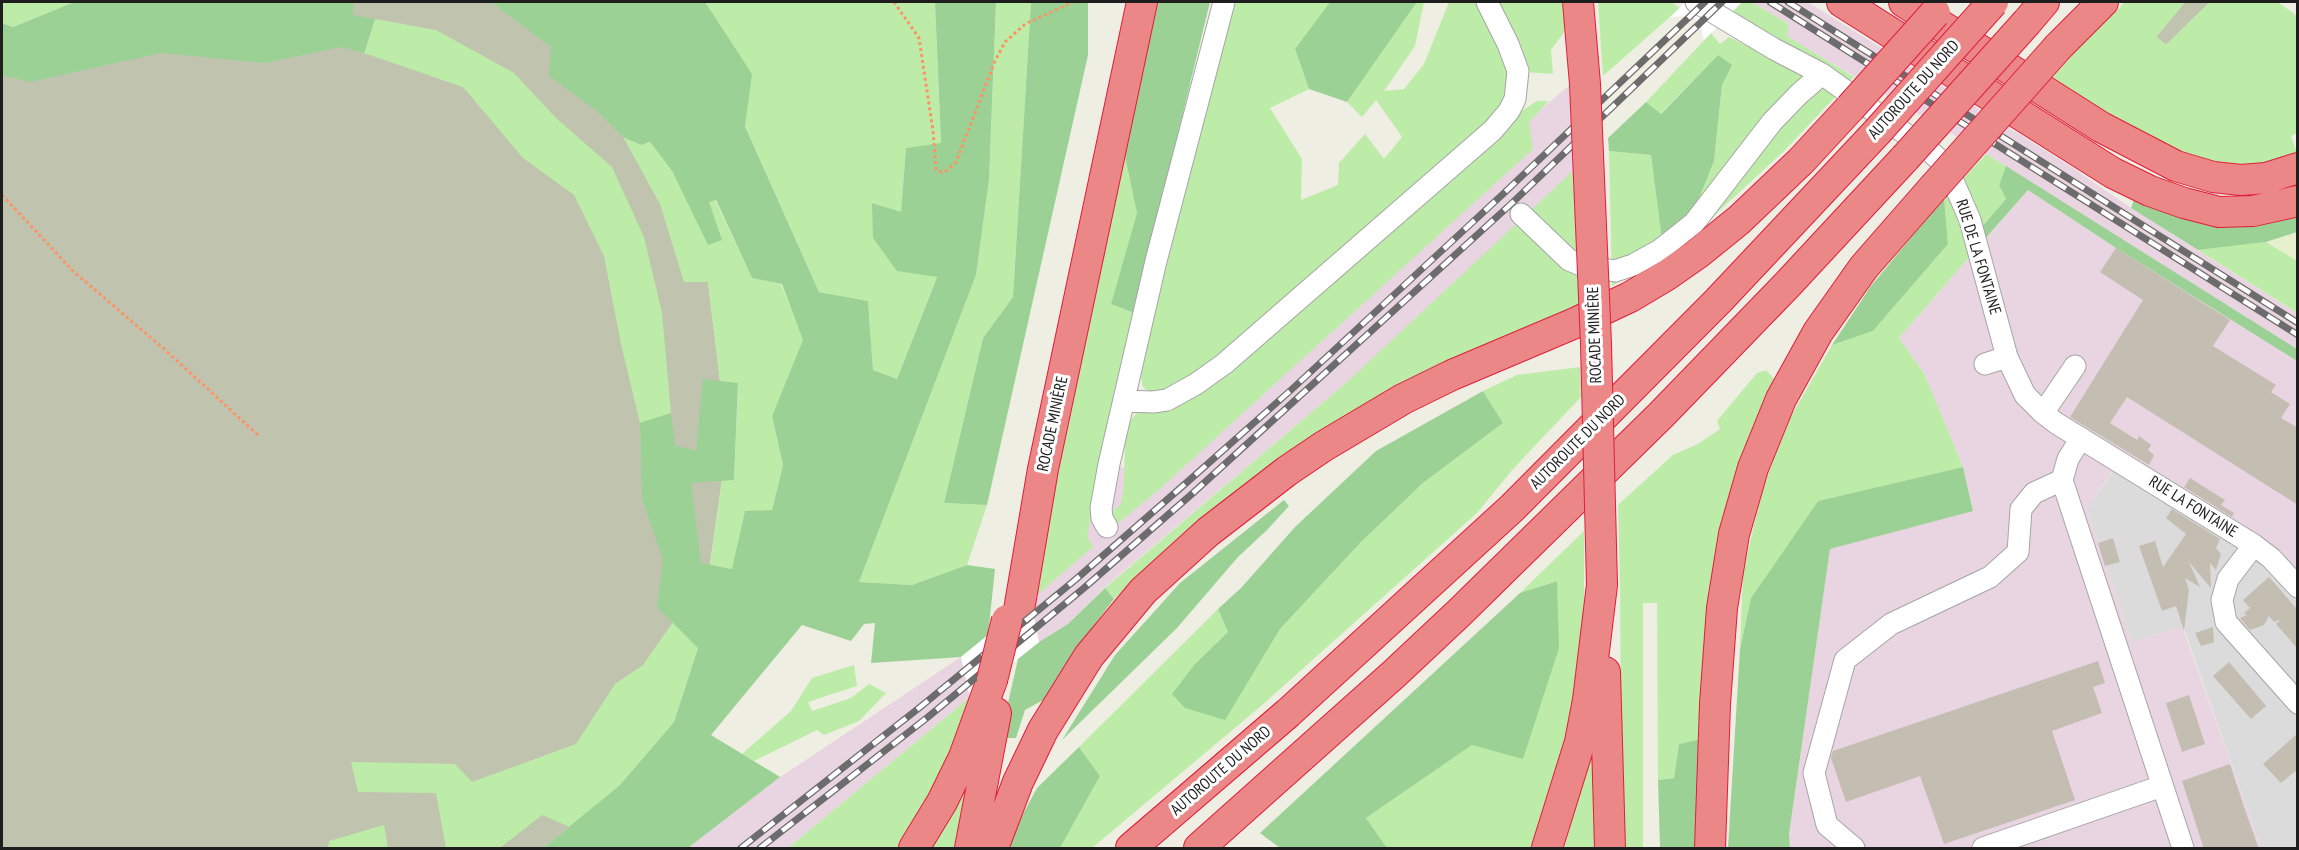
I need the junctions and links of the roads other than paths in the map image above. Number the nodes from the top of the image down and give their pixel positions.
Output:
1 (1142, 2) edge
2 (1224, 2) edge
3 (1487, 2) edge
4 (1578, 2) edge
5 (1696, 2) edge
6 (1842, 2) edge
7 (1905, 2) edge
8 (1945, 2) edge
9 (1993, 2) edge
10 (2094, 2) edge
11 (2103, 2) edge
12 (2036, 12) edge
13 (2058, 47) junction
14 (1822, 75) junction
15 (2298, 168) edge
16 (1947, 191) junction
17 (2298, 201) edge
18 (1521, 214) dead end
19 (2007, 357) junction
20 (1985, 364) dead end
21 (2075, 366) dead end
22 (1124, 401) junction
23 (2043, 413) junction
24 (2081, 438) junction
25 (2062, 480) junction
26 (1107, 527) dead end
27 (2254, 545) junction
28 (1602, 585) junction
29 (2298, 587) edge
30 (999, 674) junction
31 (2298, 703) edge
32 (2162, 786) junction
33 (914, 849) edge
34 (970, 849) edge
35 (993, 849) edge
36 (1131, 849) edge
37 (1199, 849) edge
38 (1547, 849) edge
39 (1610, 849) edge
40 (1710, 849) edge
41 (1854, 849) edge
42 (1983, 849) edge
43 (2183, 849) edge

1 - 30 highway, ROCADE MINIÈRE
2 - 22 street
3 - 22 street
4 - 28 highway, ROCADE MINIÈRE, bridge
5 - 14 street, RUE DE LA FONTAINE
6 - 17 highway
7 - 15 highway
8 - 35 highway, bridge
9 - 36 highway, AUTOROUTE DU NORD, bridge
10 - 13 highway
11 - 13 highway
12 - 37 highway, bridge
13 - 16 highway, bridge
14 - 16 street, RUE DE LA FONTAINE
14 - 18 street
16 - 19 street, RUE DE LA FONTAINE
16 - 40 highway
19 - 20 street
19 - 23 street, RUE DE LA FONTAINE
21 - 23 street
22 - 26 street
23 - 24 street, RUE DE LA FONTAINE
24 - 25 street
24 - 27 street, RUE LA FONTAINE
25 - 32 street
25 - 41 street
27 - 29 street, RUE LA FONTAINE
27 - 31 street
28 - 38 highway
28 - 39 highway, ROCADE MINIÈRE
30 - 33 highway
30 - 34 highway, ROCADE MINIÈRE
32 - 42 street
32 - 43 street

